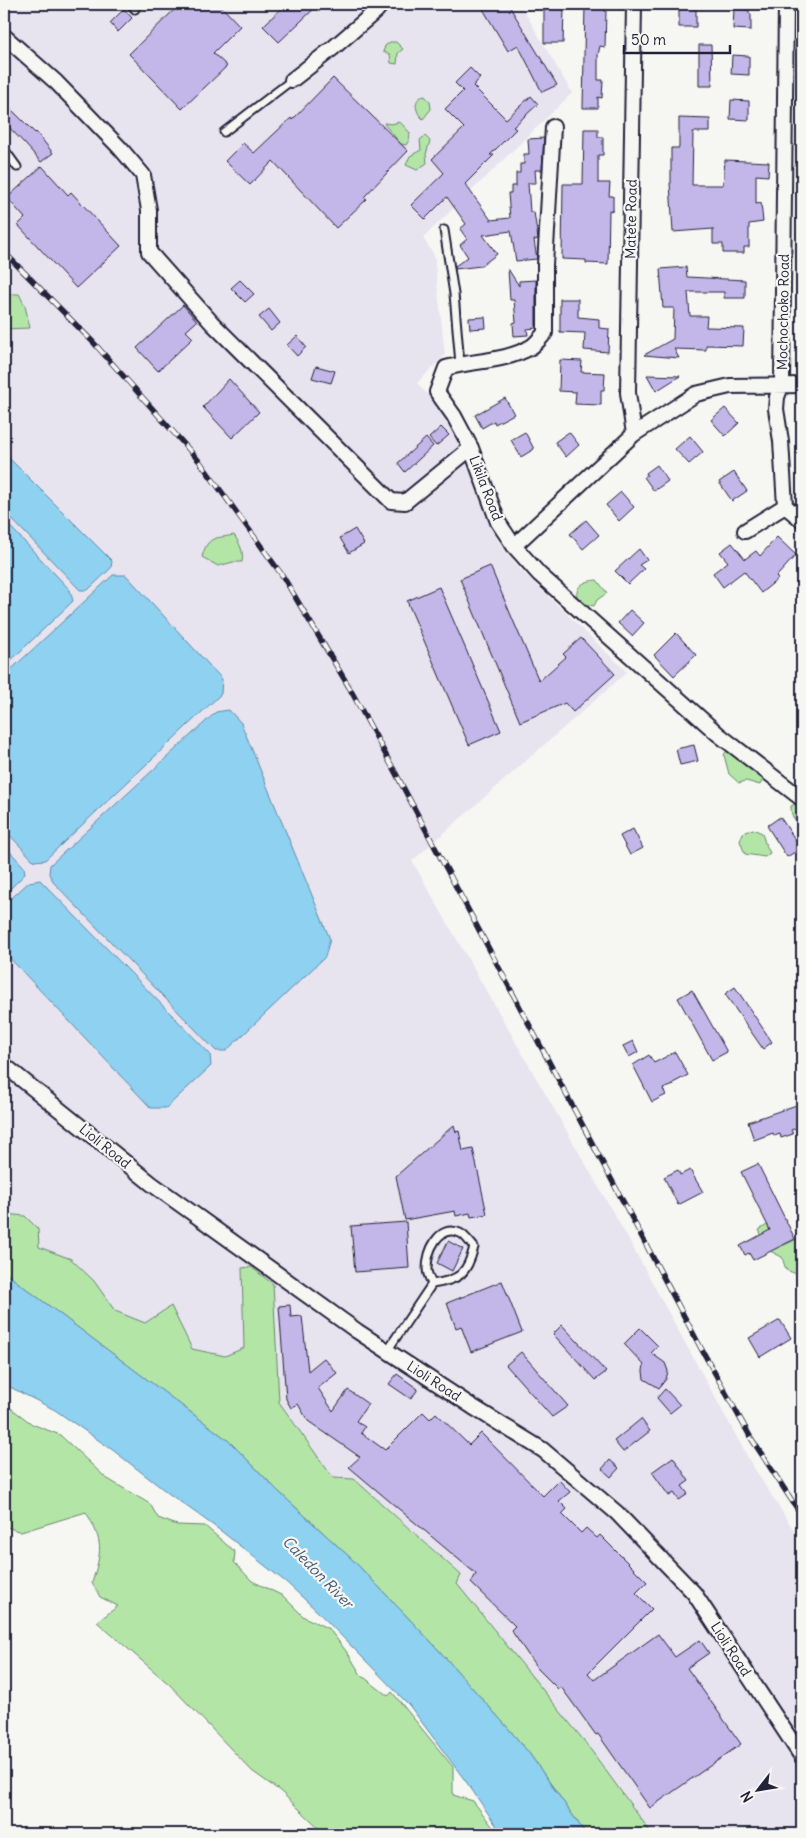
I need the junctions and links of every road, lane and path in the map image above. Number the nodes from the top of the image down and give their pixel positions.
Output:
1 (382, 4) edge
2 (634, 4) edge
3 (786, 4) edge
4 (4, 36) edge
5 (292, 80) joint
6 (553, 127) dead end
7 (224, 132) dead end
8 (4, 150) edge
9 (17, 167) dead end
10 (444, 230) dead end
11 (460, 364) junction
12 (782, 384) junction
13 (802, 385) edge
14 (634, 434) junction
15 (471, 448) junction
16 (785, 506) junction
17 (802, 520) edge
18 (745, 531) dead end
19 (514, 546) junction
20 (802, 799) edge
21 (4, 1065) edge
22 (432, 1284) junction
23 (388, 1351) junction
24 (802, 1758) edge

1 - 5 street
2 - 14 street, Matete Road
3 - 12 street, Mochochoko Road
4 - 15 street
5 - 7 lane
6 - 11 street, Likila Road
8 - 9 lane
10 - 11 lane
11 - 15 street, Likila Road
12 - 13 street
12 - 14 street
12 - 16 street, Mochochoko Road
14 - 19 street
15 - 19 street, Likila Road
16 - 17 street
16 - 18 street
19 - 20 street, Likila Road
21 - 23 street, Lioli Road
22 - 22 lane
22 - 23 lane
23 - 24 street, Lioli Road

